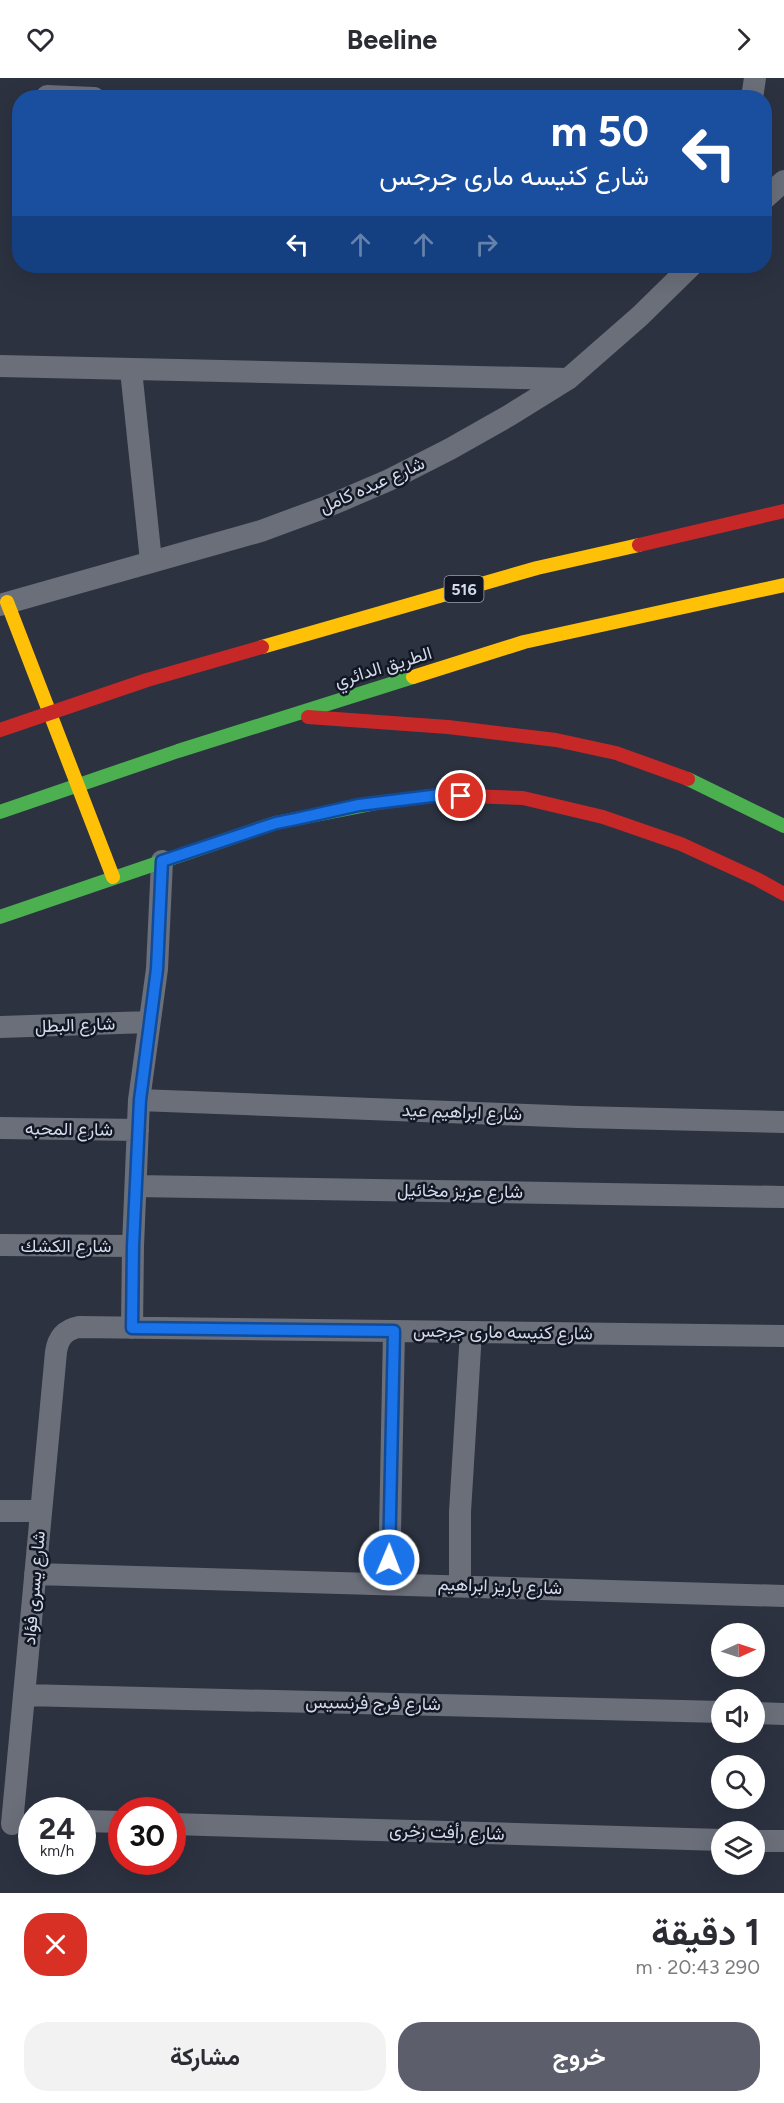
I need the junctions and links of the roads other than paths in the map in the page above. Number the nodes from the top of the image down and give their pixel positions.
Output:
1 (784, 181) edge
2 (772, 192) edge
3 (684, 273) edge
4 (0, 366) edge
5 (131, 370) junction
6 (568, 379) junction
7 (784, 511) edge
8 (151, 561) junction
9 (784, 585) edge
10 (3, 604) edge
11 (288, 715) junction
12 (0, 730) edge
13 (0, 812) edge
14 (784, 826) edge
15 (162, 861) junction
16 (113, 877) junction
17 (784, 894) edge
18 (0, 917) edge
19 (149, 1022) junction
20 (0, 1027) edge
21 (140, 1100) junction
22 (784, 1122) edge
23 (0, 1128) edge
24 (138, 1130) junction
25 (136, 1186) junction
26 (784, 1197) edge
27 (0, 1245) edge
28 (133, 1246) junction
29 (132, 1328) junction
30 (394, 1331) junction
31 (471, 1332) junction
32 (784, 1336) edge
33 (56, 1352) joint
34 (0, 1510) edge
35 (41, 1511) junction
36 (35, 1574) junction
37 (389, 1583) junction
38 (460, 1585) junction
39 (784, 1596) edge
40 (24, 1695) junction
41 (711, 1712) edge
42 (765, 1713) edge
43 (784, 1714) edge
44 (186, 1824) edge
45 (11, 1827) edge
46 (711, 1840) edge
47 (765, 1840) edge
48 (784, 1841) edge

1 - 2 street
3 - 6 street, شارع عبده كامل
4 - 5 street
5 - 6 street
5 - 8 street
6 - 8 street, شارع عبده كامل
7 - 12 main road, 516
8 - 10 street, شارع عبده كامل
9 - 11 main road, الطريق الدائري
10 - 16 main road
11 - 13 main road, الطريق الدائري
11 - 14 main road
15 - 16 main road
15 - 17 main road
15 - 19 street
16 - 18 main road
19 - 20 street, شارع البطل
19 - 21 street
21 - 22 street, شارع ابراهيم عيد
21 - 24 street
23 - 24 street, شارع المحبه
24 - 25 street
25 - 26 street, شارع عزيز مخائيل
25 - 28 street
27 - 28 street, شارع الكشك
28 - 29 street
29 - 30 street, شارع كنيسه مارى جرجس
29 - 33 street, شارع كنيسه مارى جرجس
30 - 31 street, شارع كنيسه مارى جرجس
30 - 37 street
31 - 32 street, شارع كنيسه مارى جرجس
31 - 38 street
33 - 35 street, شارع يسرى فؤاد
34 - 35 street
35 - 36 street, شارع يسرى فؤاد
36 - 37 street, شارع باريز ابراهيم
36 - 40 street, شارع يسرى فؤاد
37 - 38 street, شارع باريز ابراهيم
38 - 39 street, شارع باريز ابراهيم
40 - 41 street, شارع فرج فرنسيس
40 - 45 street, شارع يسرى فؤاد
42 - 43 street
44 - 46 street, شارع رأفت زخرى
47 - 48 street

